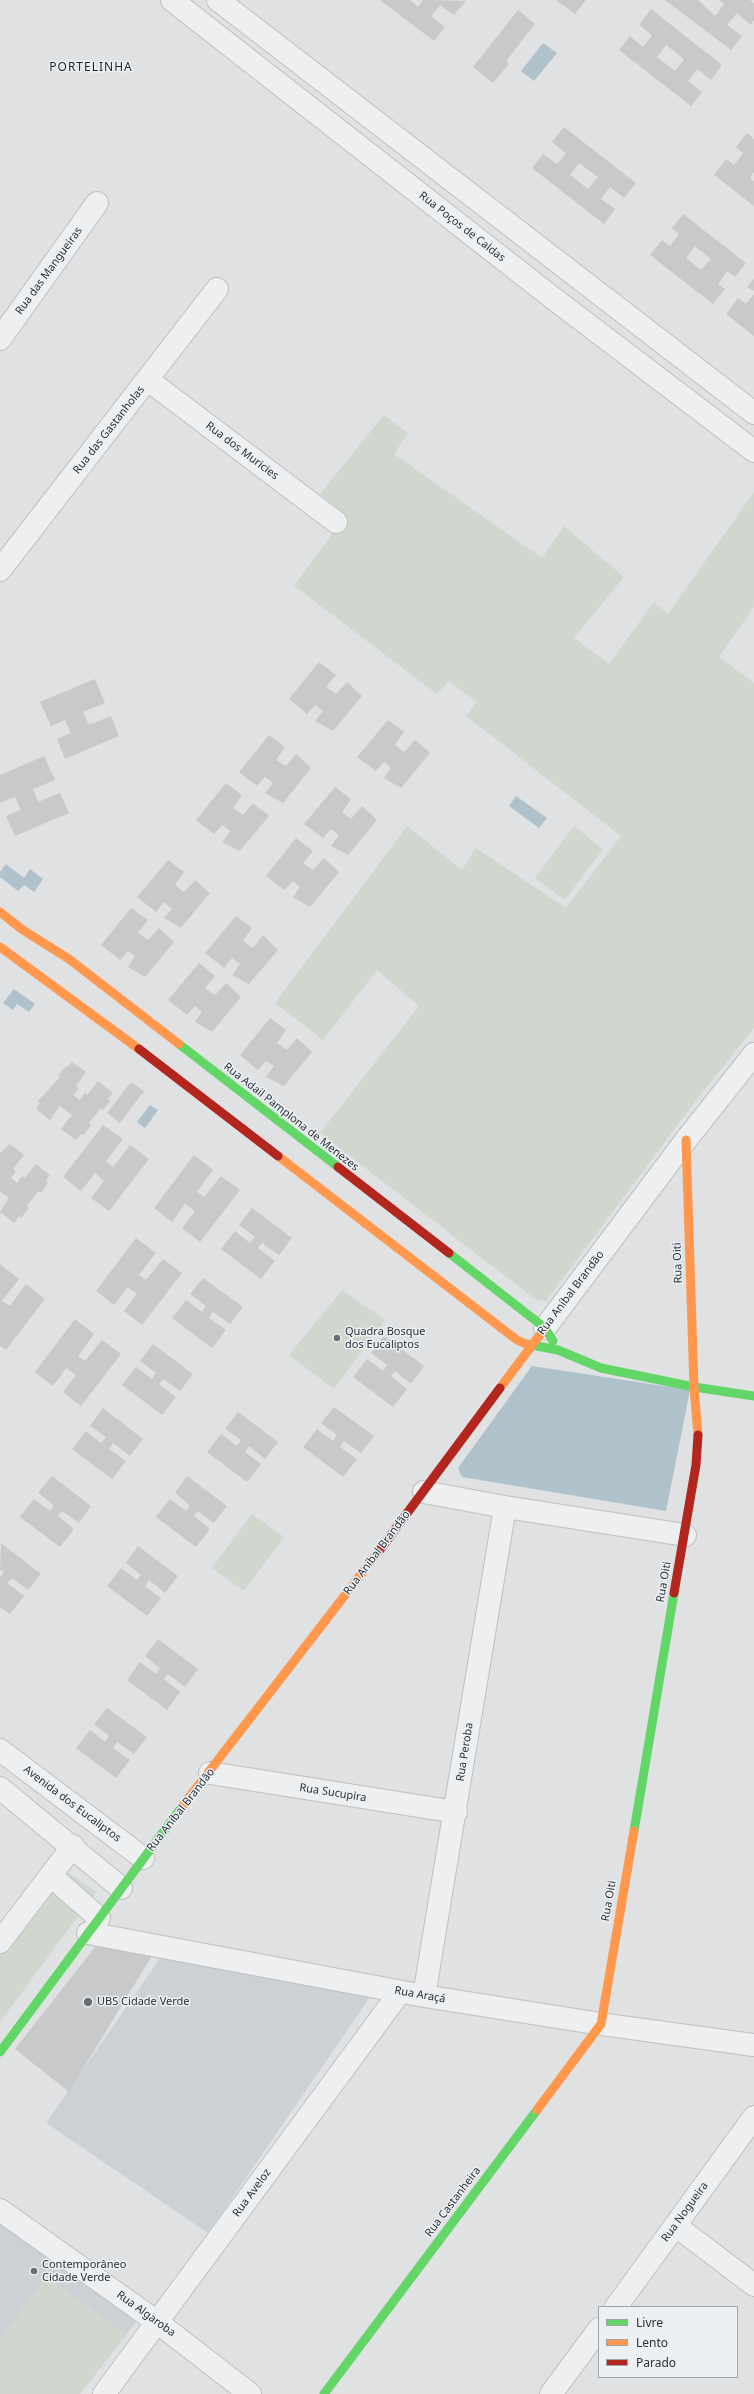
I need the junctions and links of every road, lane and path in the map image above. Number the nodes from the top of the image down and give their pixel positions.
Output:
1 (172, 0) edge
2 (218, 0) edge
3 (97, 204) dead end
4 (217, 290) dead end
5 (0, 338) edge
6 (148, 380) junction
7 (754, 412) edge
8 (754, 451) edge
9 (336, 522) dead end
10 (0, 570) edge
11 (0, 912) edge
12 (0, 947) edge
13 (754, 1054) edge
14 (686, 1140) junction
15 (276, 1154) junction
16 (322, 1156) junction
17 (332, 1198) junction
18 (379, 1199) junction
19 (545, 1328) junction
20 (532, 1346) junction
21 (558, 1350) junction
22 (694, 1387) junction
23 (754, 1396) edge
24 (424, 1492) junction
25 (505, 1507) junction
26 (685, 1534) junction
27 (0, 1750) edge
28 (210, 1773) junction
29 (0, 1788) edge
30 (456, 1812) junction
31 (73, 1846) junction
32 (143, 1858) junction
33 (51, 1876) junction
34 (121, 1888) junction
35 (94, 1926) junction
36 (0, 1942) edge
37 (400, 1992) junction
38 (424, 1996) junction
39 (600, 2024) junction
40 (754, 2045) edge
41 (0, 2052) edge
42 (754, 2117) edge
43 (0, 2210) edge
44 (676, 2226) junction
45 (754, 2285) edge
46 (617, 2306) edge
47 (158, 2322) junction
48 (598, 2331) edge
49 (104, 2394) edge
50 (250, 2394) edge
51 (324, 2394) edge
52 (551, 2394) edge

1 - 8 street, Rua Poços de Caldas
2 - 7 street
3 - 5 street, Rua das Mangueiras
4 - 6 street, Rua das Gastanholas
6 - 9 street, Rua dos Muricies
6 - 10 street, Rua das Gastanholas
11 - 16 street, Rua Adail Pamplona de Menezes
12 - 15 street
13 - 14 street, Rua Aníbal Brandão
14 - 19 street, Rua Aníbal Brandão
14 - 22 street, Rua Oiti
15 - 16 street
15 - 17 street
16 - 18 street, Rua Adail Pamplona de Menezes
17 - 18 street
17 - 20 street
18 - 19 street, Rua Adail Pamplona de Menezes
19 - 20 street, Rua Aníbal Brandão
19 - 21 street, Rua Adail Pamplona de Menezes
20 - 21 street
20 - 24 street, Rua Aníbal Brandão
21 - 22 street
22 - 23 street
22 - 26 street, Rua Oiti
24 - 25 street
24 - 28 street, Rua Aníbal Brandão
25 - 26 street
25 - 30 street, Rua Peroba
26 - 39 street, Rua Oiti
27 - 32 street, Avenida dos Eucaliptos
28 - 30 street, Rua Sucupira
28 - 32 street, Rua Aníbal Brandão
29 - 31 street
30 - 38 street, Rua Peroba
31 - 33 street
31 - 34 street
32 - 34 street, Rua Aníbal Brandão
33 - 35 street
33 - 36 street
34 - 35 street, Rua Aníbal Brandão
35 - 37 street, Rua Araçá
35 - 41 street, Rua Aníbal Brandão
37 - 38 street, Rua Araçá
37 - 47 street, Rua Aveloz
38 - 39 street, Rua Araçá
39 - 40 street, Rua Araçá
39 - 51 street, Rua Castanheira
42 - 44 street, Rua Nogueira
43 - 47 street, Rua Algaroba
44 - 45 street
44 - 46 street, Rua Nogueira
47 - 49 street, Rua Aveloz
47 - 50 street, Rua Algaroba
48 - 52 street

